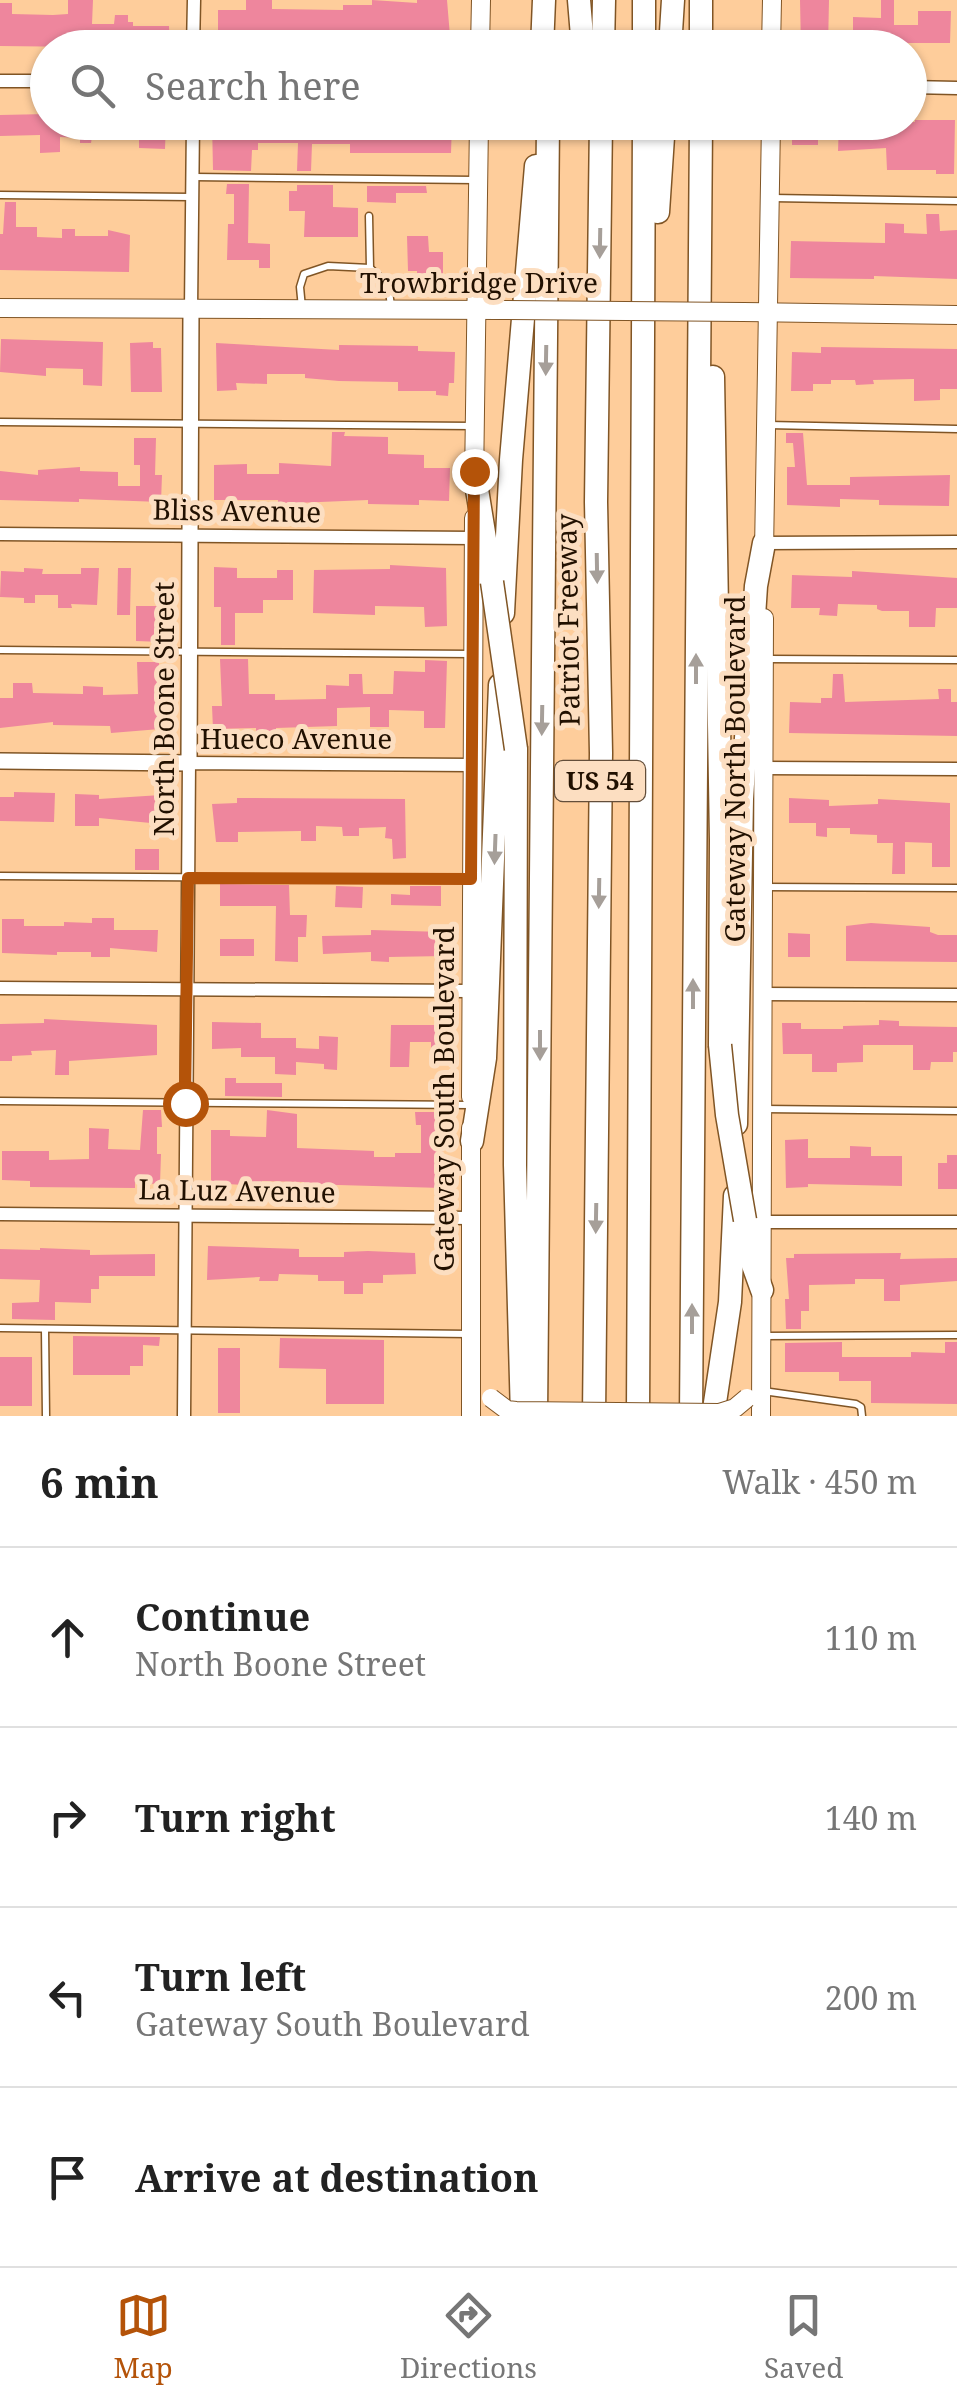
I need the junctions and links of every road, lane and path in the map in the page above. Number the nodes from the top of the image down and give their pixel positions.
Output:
1 (194, 0) edge
2 (481, 0) edge
3 (546, 0) edge
4 (579, 0) edge
5 (604, 0) edge
6 (644, 0) edge
7 (674, 0) edge
8 (701, 0) edge
9 (772, 0) edge
10 (193, 30) edge
11 (480, 30) edge
12 (545, 30) edge
13 (582, 30) edge
14 (603, 30) edge
15 (644, 30) edge
16 (672, 30) edge
17 (701, 30) edge
18 (771, 30) edge
19 (0, 80) edge
20 (30, 81) edge
21 (927, 87) edge
22 (957, 88) edge
23 (193, 140) edge
24 (479, 140) edge
25 (537, 140) edge
26 (548, 140) edge
27 (601, 140) edge
28 (644, 140) edge
29 (663, 140) edge
30 (700, 140) edge
31 (771, 140) edge
32 (192, 176) junction
33 (478, 180) junction
34 (0, 195) edge
35 (192, 197) junction
36 (770, 198) junction
37 (957, 201) edge
38 (370, 216) dead end
39 (700, 246) junction
40 (370, 268) junction
41 (0, 308) edge
42 (192, 309) junction
43 (302, 310) junction
44 (392, 310) junction
45 (476, 310) junction
46 (767, 312) junction
47 (957, 314) edge
48 (0, 422) edge
49 (191, 424) junction
50 (766, 425) junction
51 (474, 426) junction
52 (957, 429) edge
53 (642, 454) junction
54 (474, 471) junction
55 (0, 534) edge
56 (190, 536) junction
57 (474, 538) junction
58 (957, 542) edge
59 (764, 543) junction
60 (0, 650) edge
61 (189, 650) junction
62 (473, 654) junction
63 (764, 658) junction
64 (957, 660) edge
65 (0, 761) edge
66 (189, 763) junction
67 (472, 765) junction
68 (764, 768) junction
69 (957, 769) edge
70 (0, 876) edge
71 (188, 878) junction
72 (471, 879) junction
73 (762, 886) junction
74 (957, 888) edge
75 (0, 988) edge
76 (186, 990) junction
77 (470, 991) junction
78 (761, 994) junction
79 (957, 995) edge
80 (0, 1101) edge
81 (185, 1103) junction
82 (471, 1105) junction
83 (762, 1109) junction
84 (957, 1110) edge
85 (472, 1141) junction
86 (0, 1214) edge
87 (185, 1216) junction
88 (472, 1218) junction
89 (753, 1221) junction
90 (957, 1222) edge
91 (762, 1290) joint
92 (0, 1328) edge
93 (46, 1329) junction
94 (184, 1330) junction
95 (472, 1334) junction
96 (957, 1335) edge
97 (762, 1336) junction
98 (471, 1376) junction
99 (757, 1391) junction
100 (46, 1416) edge
101 (184, 1416) edge
102 (470, 1416) edge
103 (522, 1416) edge
104 (536, 1416) edge
105 (594, 1416) edge
106 (638, 1416) edge
107 (692, 1416) edge
108 (713, 1416) edge
109 (761, 1416) edge
110 (862, 1416) edge

1 - 10 street
2 - 11 main road
3 - 12 highway
4 - 13 highway
5 - 14 highway
6 - 15 highway
7 - 16 highway
8 - 17 highway
9 - 18 main road
19 - 20 street
21 - 22 street
23 - 32 street, North Boone Street
24 - 33 main road, Gateway South Boulevard
25 -> 85 highway
26 -> 104 highway
27 -> 105 highway, Patriot Freeway / US 54
28 - 53 highway, US 54
29 - 53 highway
30 - 39 highway
31 - 36 main road, Gateway North Boulevard
32 - 33 lane
32 - 35 street, North Boone Street
33 - 45 main road, Gateway South Boulevard
34 - 35 lane
35 - 42 street, North Boone Street
36 - 37 lane
36 - 46 main road, Gateway North Boulevard
38 - 40 lane
39 - 89 highway, bridge
107 -> 39 highway
40 - 43 lane
40 - 44 lane
41 - 42 main road, Trowbridge Drive
42 - 43 main road, Trowbridge Drive
42 - 49 street, North Boone Street
43 - 44 main road, Trowbridge Drive
44 - 45 main road, Trowbridge Drive
45 - 46 main road, Trowbridge Drive, bridge
45 - 51 main road, Gateway South Boulevard
46 - 47 main road, Trowbridge Drive
46 - 50 main road, Gateway North Boulevard
48 - 49 lane
49 - 51 lane
49 - 56 street, North Boone Street
50 - 52 lane
50 - 59 main road, Gateway North Boulevard
51 - 54 main road, Gateway South Boulevard
53 - 106 highway, US 54
54 - 57 main road, Gateway South Boulevard
54 - 103 highway, bridge
55 - 56 street, Bliss Avenue
56 - 57 street, Bliss Avenue
56 - 61 street, North Boone Street
57 - 62 main road, Gateway South Boulevard
58 - 59 street
59 - 63 main road, Gateway North Boulevard
59 - 108 highway
60 - 61 lane
61 - 62 lane
61 - 66 street, North Boone Street
62 - 67 main road, Gateway South Boulevard
63 - 64 lane
63 - 68 main road, Gateway North Boulevard
65 - 66 street, Hueco Avenue
66 - 67 street, Hueco Avenue
66 - 71 street, North Boone Street
67 - 72 main road, Gateway South Boulevard
68 - 69 street
68 - 73 main road, Gateway North Boulevard
70 - 71 lane
71 - 72 lane
71 - 76 street, North Boone Street
72 - 77 main road, Gateway South Boulevard
73 - 74 lane
73 - 78 main road, Gateway North Boulevard
75 - 76 street
76 - 77 street
76 - 81 street, North Boone Street
77 - 82 main road, Gateway South Boulevard
78 - 79 street
78 - 83 main road, Gateway North Boulevard
80 - 81 lane
81 - 82 lane
81 - 87 street, North Boone Street
82 - 85 main road, Gateway South Boulevard
83 - 84 lane
83 - 89 main road, Gateway North Boulevard
85 - 88 main road, Gateway South Boulevard
86 - 87 street, La Luz Avenue
87 - 88 street, La Luz Avenue
87 - 94 street, North Boone Street
88 - 95 main road, Gateway South Boulevard
89 - 90 street
89 - 91 highway
91 - 97 main road
92 - 93 lane
93 - 94 lane
93 - 100 lane
94 - 95 lane
94 - 101 street, North Boone Street
95 - 98 main road, Gateway South Boulevard
96 - 97 lane
97 - 99 main road
98 - 99 main road, bridge
98 - 102 main road, Gateway South Boulevard
99 - 109 main road
99 - 110 lane

